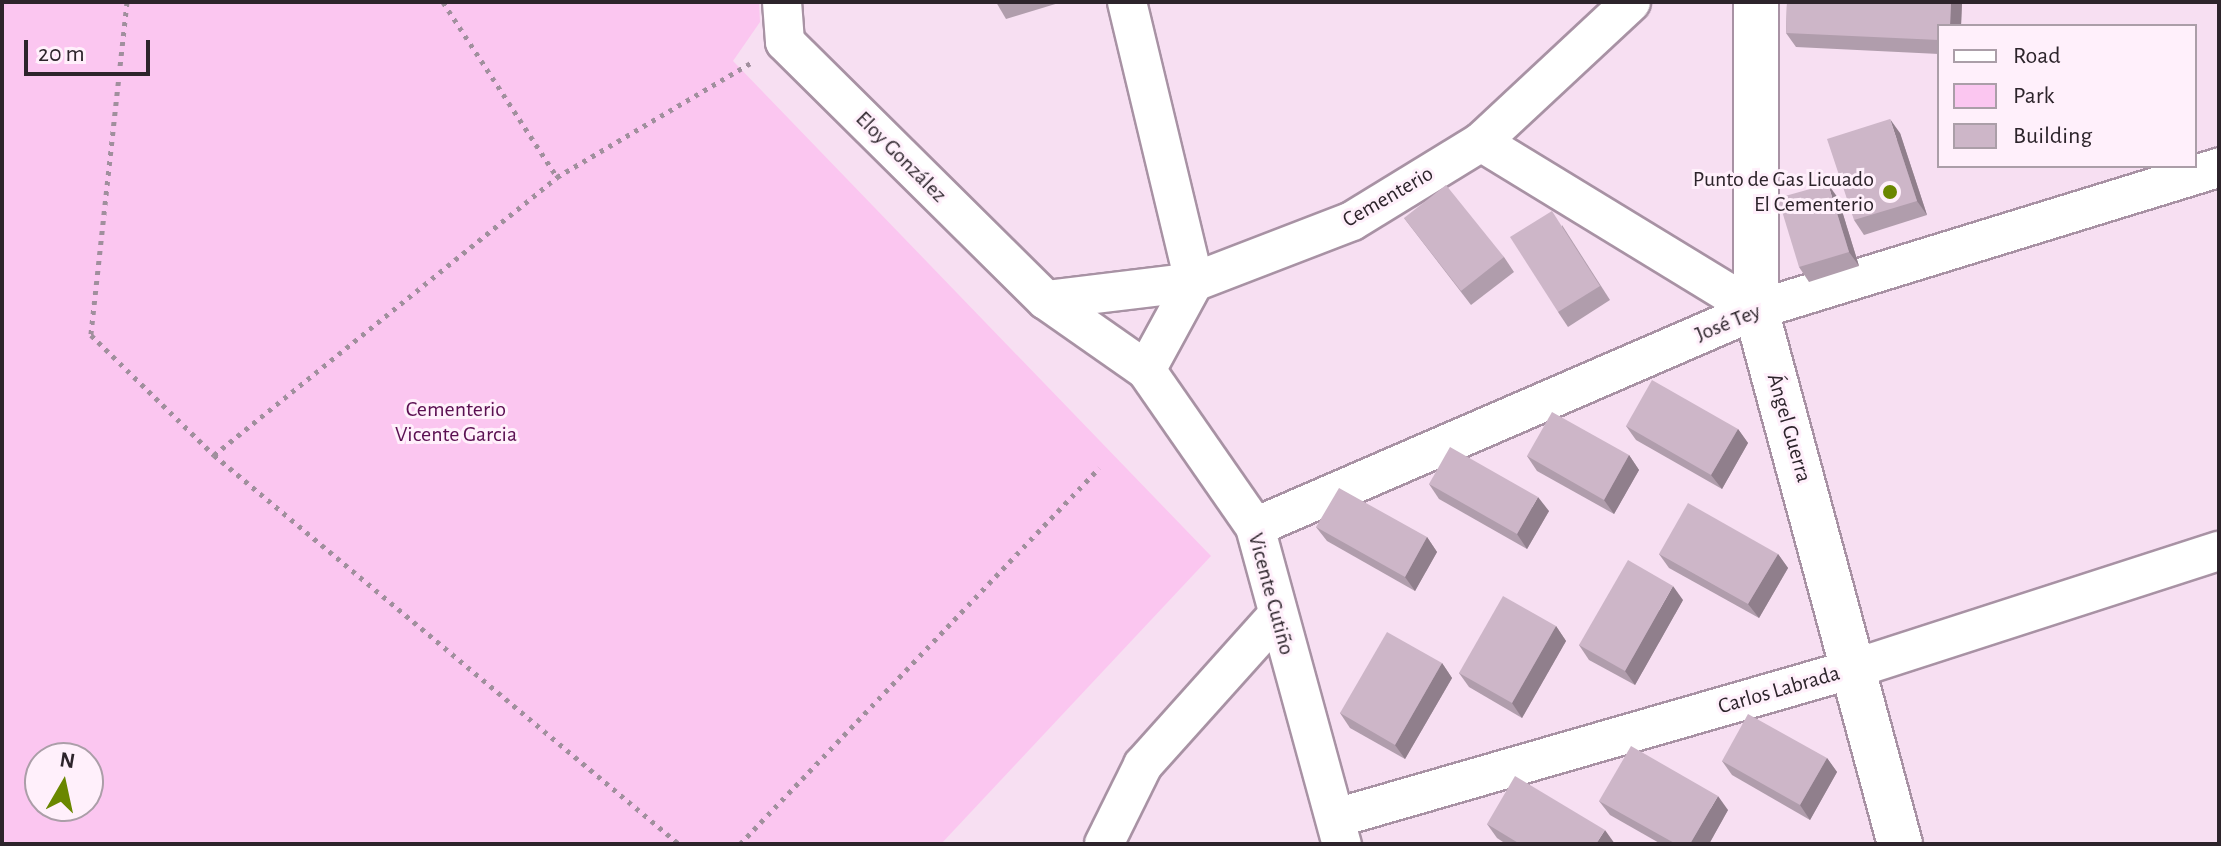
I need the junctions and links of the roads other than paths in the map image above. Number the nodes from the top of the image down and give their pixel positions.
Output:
1 (782, 2) edge
2 (1127, 2) edge
3 (1631, 2) edge
4 (1756, 2) edge
5 (1481, 142) junction
6 (2219, 168) edge
7 (1194, 282) junction
8 (1046, 300) junction
9 (1756, 310) junction
10 (1146, 370) junction
11 (1255, 527) junction
12 (2219, 551) edge
13 (1276, 617) junction
14 (1856, 668) junction
15 (1339, 831) edge
16 (1104, 844) edge
17 (1900, 844) edge

1 - 8 street, Eloy González
2 - 7 street
3 - 5 street, Cementerio
4 - 9 street, Ángel Guerra
5 - 7 street, Cementerio
5 - 9 street
6 - 9 street, José Tey
7 - 8 street, Cementerio
7 - 10 street
8 - 10 street, Vicente Cutiño
9 - 11 street, José Tey
9 - 14 street, Ángel Guerra
10 - 11 street, Vicente Cutiño
11 - 13 street, Vicente Cutiño
12 - 14 street, Carlos Labrada
13 - 15 street, Vicente Cutiño
13 - 16 street
14 - 15 street, Carlos Labrada
14 - 17 street, Ángel Guerra

